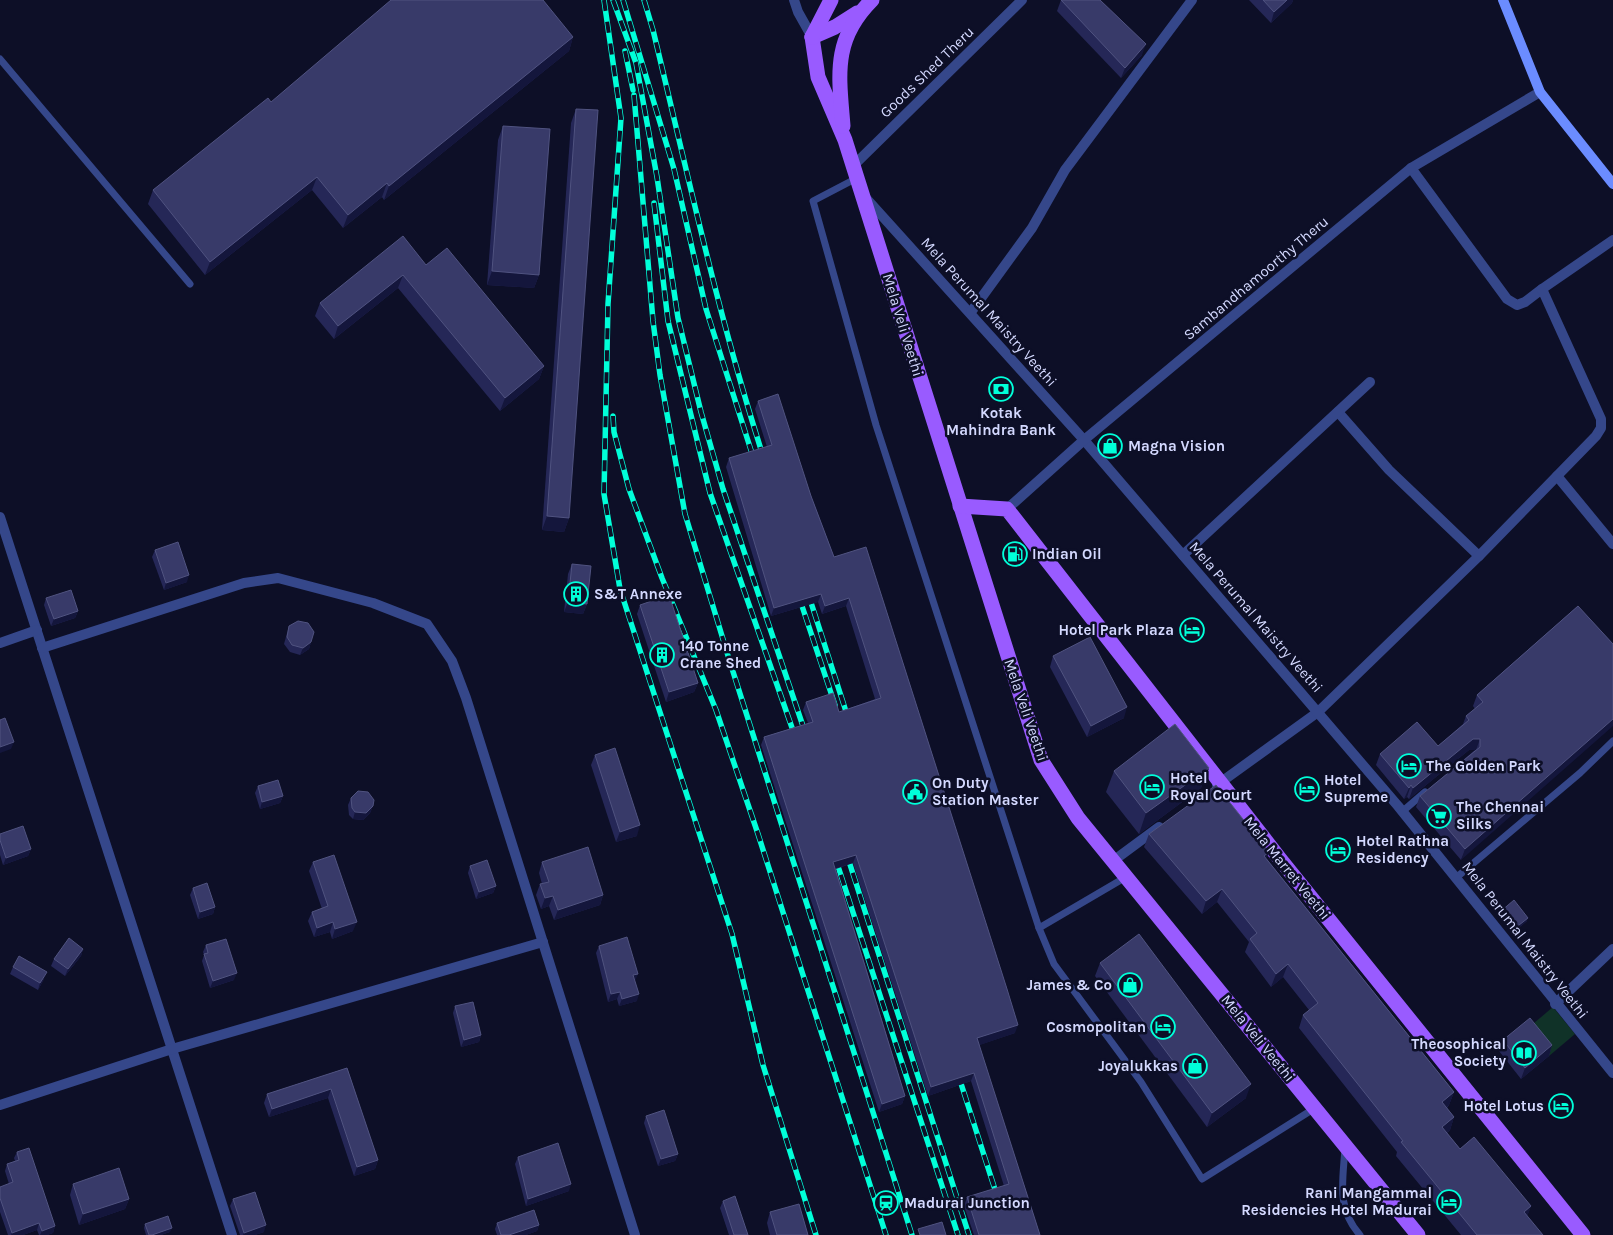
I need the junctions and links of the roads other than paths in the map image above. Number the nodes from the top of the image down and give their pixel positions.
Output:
1 (794, 0) edge
2 (831, 0) edge
3 (1022, 0) edge
4 (1192, 0) edge
5 (1503, 0) edge
6 (867, 5) edge
7 (812, 37) junction
8 (0, 59) edge
9 (1540, 92) junction
10 (844, 140) junction
11 (1411, 168) junction
12 (855, 172) junction
13 (1613, 184) edge
14 (862, 193) junction
15 (1613, 240) edge
16 (190, 284) dead end
17 (1542, 289) junction
18 (970, 312) junction
19 (1370, 382) dead end
20 (1338, 412) junction
21 (1084, 440) junction
22 (1557, 476) junction
23 (960, 506) junction
24 (1008, 509) junction
25 (0, 517) edge
26 (1613, 544) edge
27 (1183, 555) junction
28 (1479, 556) junction
29 (36, 630) junction
30 (0, 643) edge
31 (42, 648) junction
32 (1318, 712) junction
33 (1613, 741) edge
34 (1220, 782) junction
35 (1431, 788) edge
36 (1204, 794) edge
37 (1403, 811) junction
38 (1166, 822) edge
39 (1113, 861) junction
40 (1126, 877) junction
41 (1457, 877) junction
42 (1039, 928) junction
43 (543, 942) junction
44 (1613, 949) edge
45 (1555, 1004) junction
46 (172, 1049) junction
47 (1613, 1073) edge
48 (0, 1105) edge
49 (1316, 1108) junction
50 (1345, 1144) junction
51 (232, 1235) edge
52 (635, 1235) edge
53 (1360, 1235) edge
54 (1418, 1235) edge
55 (1583, 1235) edge

1 - 7 street
2 - 7 main road
3 - 12 street, Goods Shed Theru
4 - 18 street
5 - 9 main road
6 - 7 main road
6 - 10 main road, Mela Veli Veethi
7 - 10 main road, Mela Veli Veethi
8 - 16 lane
9 - 11 street, Sambandhamoorthy Theru
9 - 13 main road
10 - 12 main road, Mela Veli Veethi
11 - 17 street
11 - 21 street, Sambandhamoorthy Theru
12 - 14 main road, Mela Veli Veethi
12 - 42 lane
14 - 18 street, Mela Perumal Maistry Veethi
14 - 23 main road, Mela Veli Veethi
15 - 17 street
17 - 22 street
18 - 21 street, Mela Perumal Maistry Veethi
19 - 20 street
20 - 27 street
20 - 28 street
21 - 24 street, Sambandhamoorthy Theru
21 - 27 street, Mela Perumal Maistry Veethi
22 - 26 street
22 - 28 street
23 - 24 main road
23 - 39 main road, Mela Veli Veethi
24 - 34 main road, Mela Marret Veethi
25 - 29 street
27 - 32 street, Mela Perumal Maistry Veethi
28 - 32 street
29 - 30 street
29 - 31 street
31 - 43 street
31 - 46 street
32 - 34 street
32 - 37 street, Mela Perumal Maistry Veethi
33 - 41 lane
34 - 36 street
34 - 55 main road, Mela Marret Veethi
35 - 37 lane
37 - 41 street, Mela Perumal Maistry Veethi
38 - 39 street
39 - 40 main road, Mela Veli Veethi
40 - 42 lane
40 - 49 main road, Mela Veli Veethi
41 - 45 street, Mela Perumal Maistry Veethi
42 - 49 lane
43 - 46 street
43 - 52 street
44 - 45 street
45 - 47 street, Mela Perumal Maistry Veethi
46 - 48 street
46 - 51 street
49 - 50 main road, Mela Veli Veethi
50 - 53 lane
50 - 54 main road, Mela Veli Veethi

